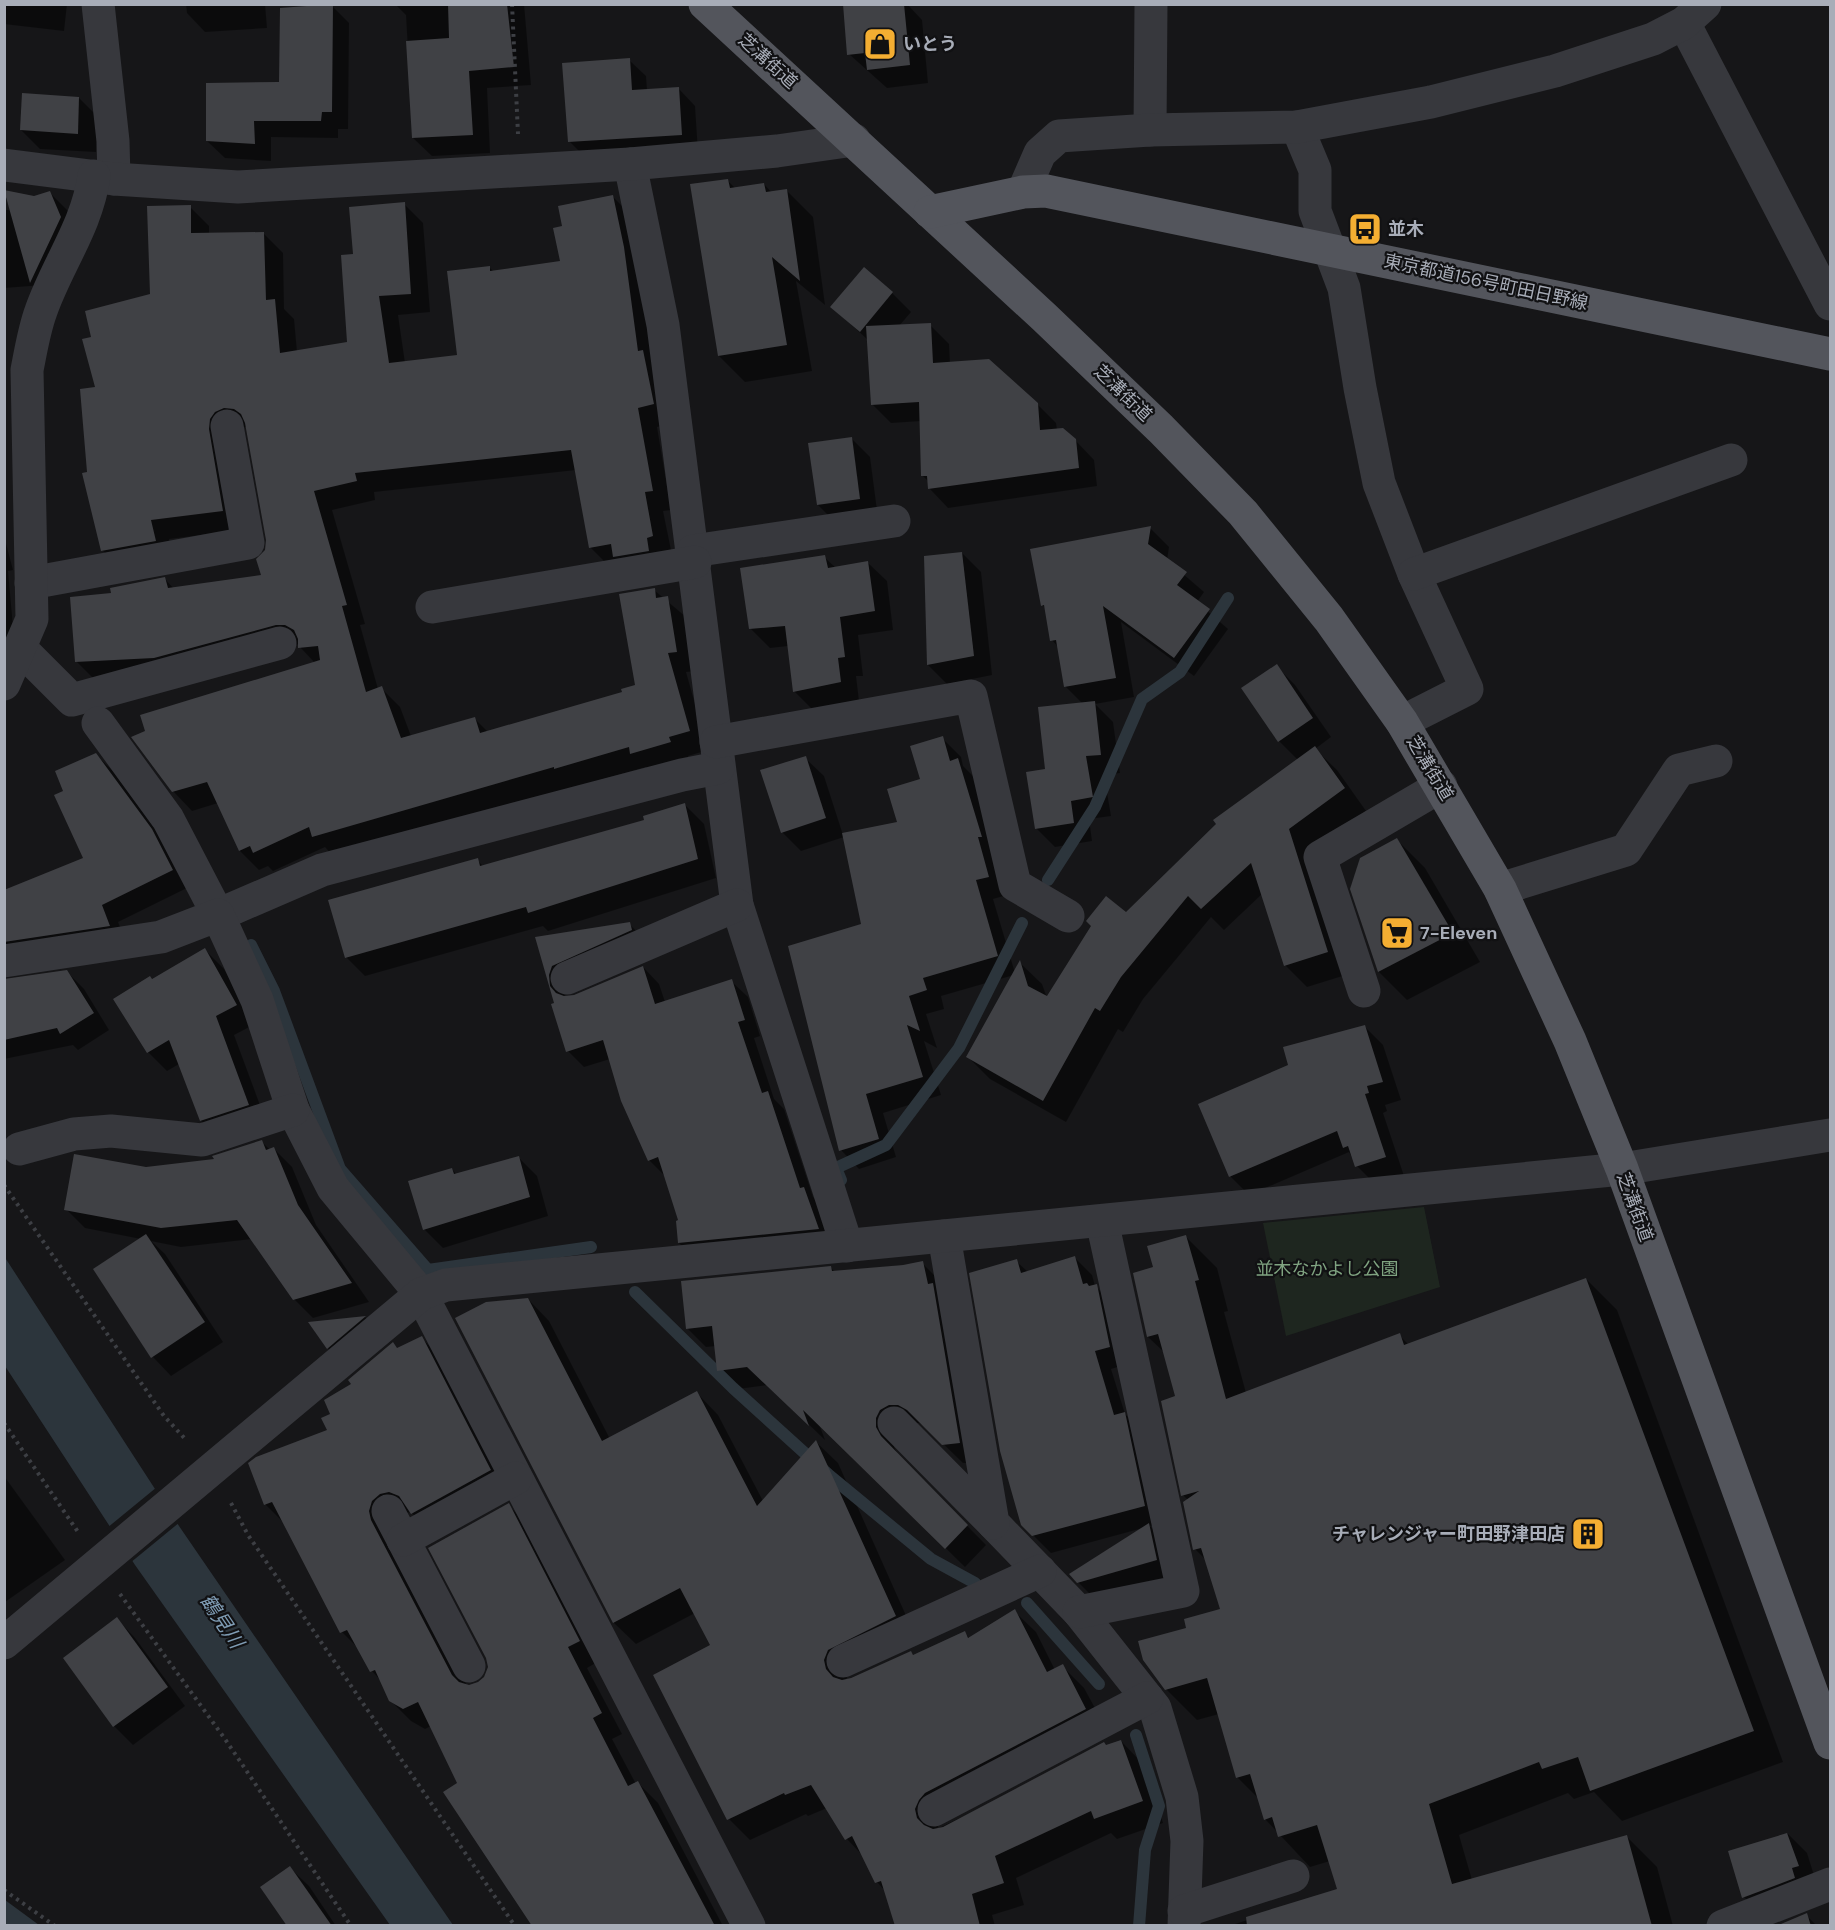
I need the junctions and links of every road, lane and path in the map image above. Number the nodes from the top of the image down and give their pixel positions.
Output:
1 (98, 4) edge
2 (512, 4) edge
3 (705, 4) edge
4 (1151, 4) edge
5 (1694, 14) edge
6 (1297, 127) junction
7 (1150, 130) junction
8 (854, 140) junction
9 (630, 164) junction
10 (4, 165) edge
11 (520, 171) junction
12 (104, 178) junction
13 (1023, 192) junction
14 (930, 212) junction
15 (1329, 249) junction
16 (1830, 304) edge
17 (1830, 354) edge
18 (227, 426) dead end
19 (1731, 460) dead end
20 (894, 521) dead end
21 (694, 557) junction
22 (1414, 574) junction
23 (31, 583) junction
24 (432, 607) dead end
25 (280, 643) dead end
26 (20, 648) junction
27 (4, 684) edge
28 (1402, 722) junction
29 (98, 723) dead end
30 (717, 755) junction
31 (1716, 761) dead end
32 (1441, 786) junction
33 (1500, 889) junction
34 (737, 905) junction
35 (218, 915) junction
36 (1068, 916) dead end
37 (4, 960) edge
38 (567, 978) dead end
39 (1364, 991) dead end
40 (293, 1110) junction
41 (1830, 1134) edge
42 (19, 1149) dead end
43 (1622, 1169) junction
44 (4, 1185) edge
45 (1102, 1221) junction
46 (944, 1236) junction
47 (847, 1246) junction
48 (421, 1294) junction
49 (4, 1423) edge
50 (894, 1423) dead end
51 (188, 1442) dead end
52 (516, 1478) junction
53 (229, 1500) dead end
54 (388, 1511) dead end
55 (993, 1523) junction
56 (403, 1540) junction
57 (96, 1548) junction
58 (1040, 1571) junction
59 (118, 1591) dead end
60 (1079, 1612) junction
61 (4, 1643) edge
62 (843, 1661) dead end
63 (469, 1666) dead end
64 (1147, 1698) junction
65 (1830, 1743) edge
66 (934, 1810) dead end
67 (1293, 1876) dead end
68 (1830, 1884) edge
69 (4, 1890) edge
70 (1184, 1918) edge
71 (55, 1926) edge
72 (351, 1926) edge
73 (515, 1926) edge
74 (749, 1926) edge
75 (1723, 1926) edge

1 - 12 street
2 - 11 path
3 - 8 main road, 芝溝街道
4 - 7 street
5 - 6 street
5 - 16 street
6 - 7 street
6 - 15 street
7 - 13 street
8 - 9 street
8 - 14 main road, 芝溝街道
9 - 11 street
9 - 21 street
10 - 12 street
11 - 12 street
12 - 23 street
13 - 14 main road, 東京都道156号町田日野線
13 - 15 main road, 東京都道156号町田日野線
14 - 28 main road, 芝溝街道
15 - 17 main road, 東京都道156号町田日野線
15 - 22 street
18 - 23 street
19 - 22 street
20 - 21 street
21 - 24 street
21 - 30 street
22 - 28 street
23 - 26 street
25 - 26 street
26 - 27 street
28 - 32 main road, 芝溝街道
29 - 35 street
30 - 34 street
30 - 35 street
30 - 36 street
31 - 33 street
32 - 33 main road, 芝溝街道
32 - 39 street
33 - 43 main road, 芝溝街道
34 - 38 street
34 - 47 street
35 - 37 street
35 - 40 street
40 - 42 street
40 - 48 street
41 - 43 street
43 - 45 street
43 - 65 main road, 芝溝街道
44 - 51 path
45 - 46 street
45 - 60 street
46 - 47 street
46 - 55 street
47 - 48 street
48 - 52 street
48 - 57 street
49 - 57 path
50 - 55 street
52 - 56 street
52 - 74 street
53 - 73 path
54 - 56 street
55 - 58 street
56 - 63 street
57 - 61 street
58 - 60 street
58 - 62 street
59 - 72 path
60 - 64 street
64 - 66 street
64 - 70 street
67 - 70 street
68 - 75 street
69 - 71 path

